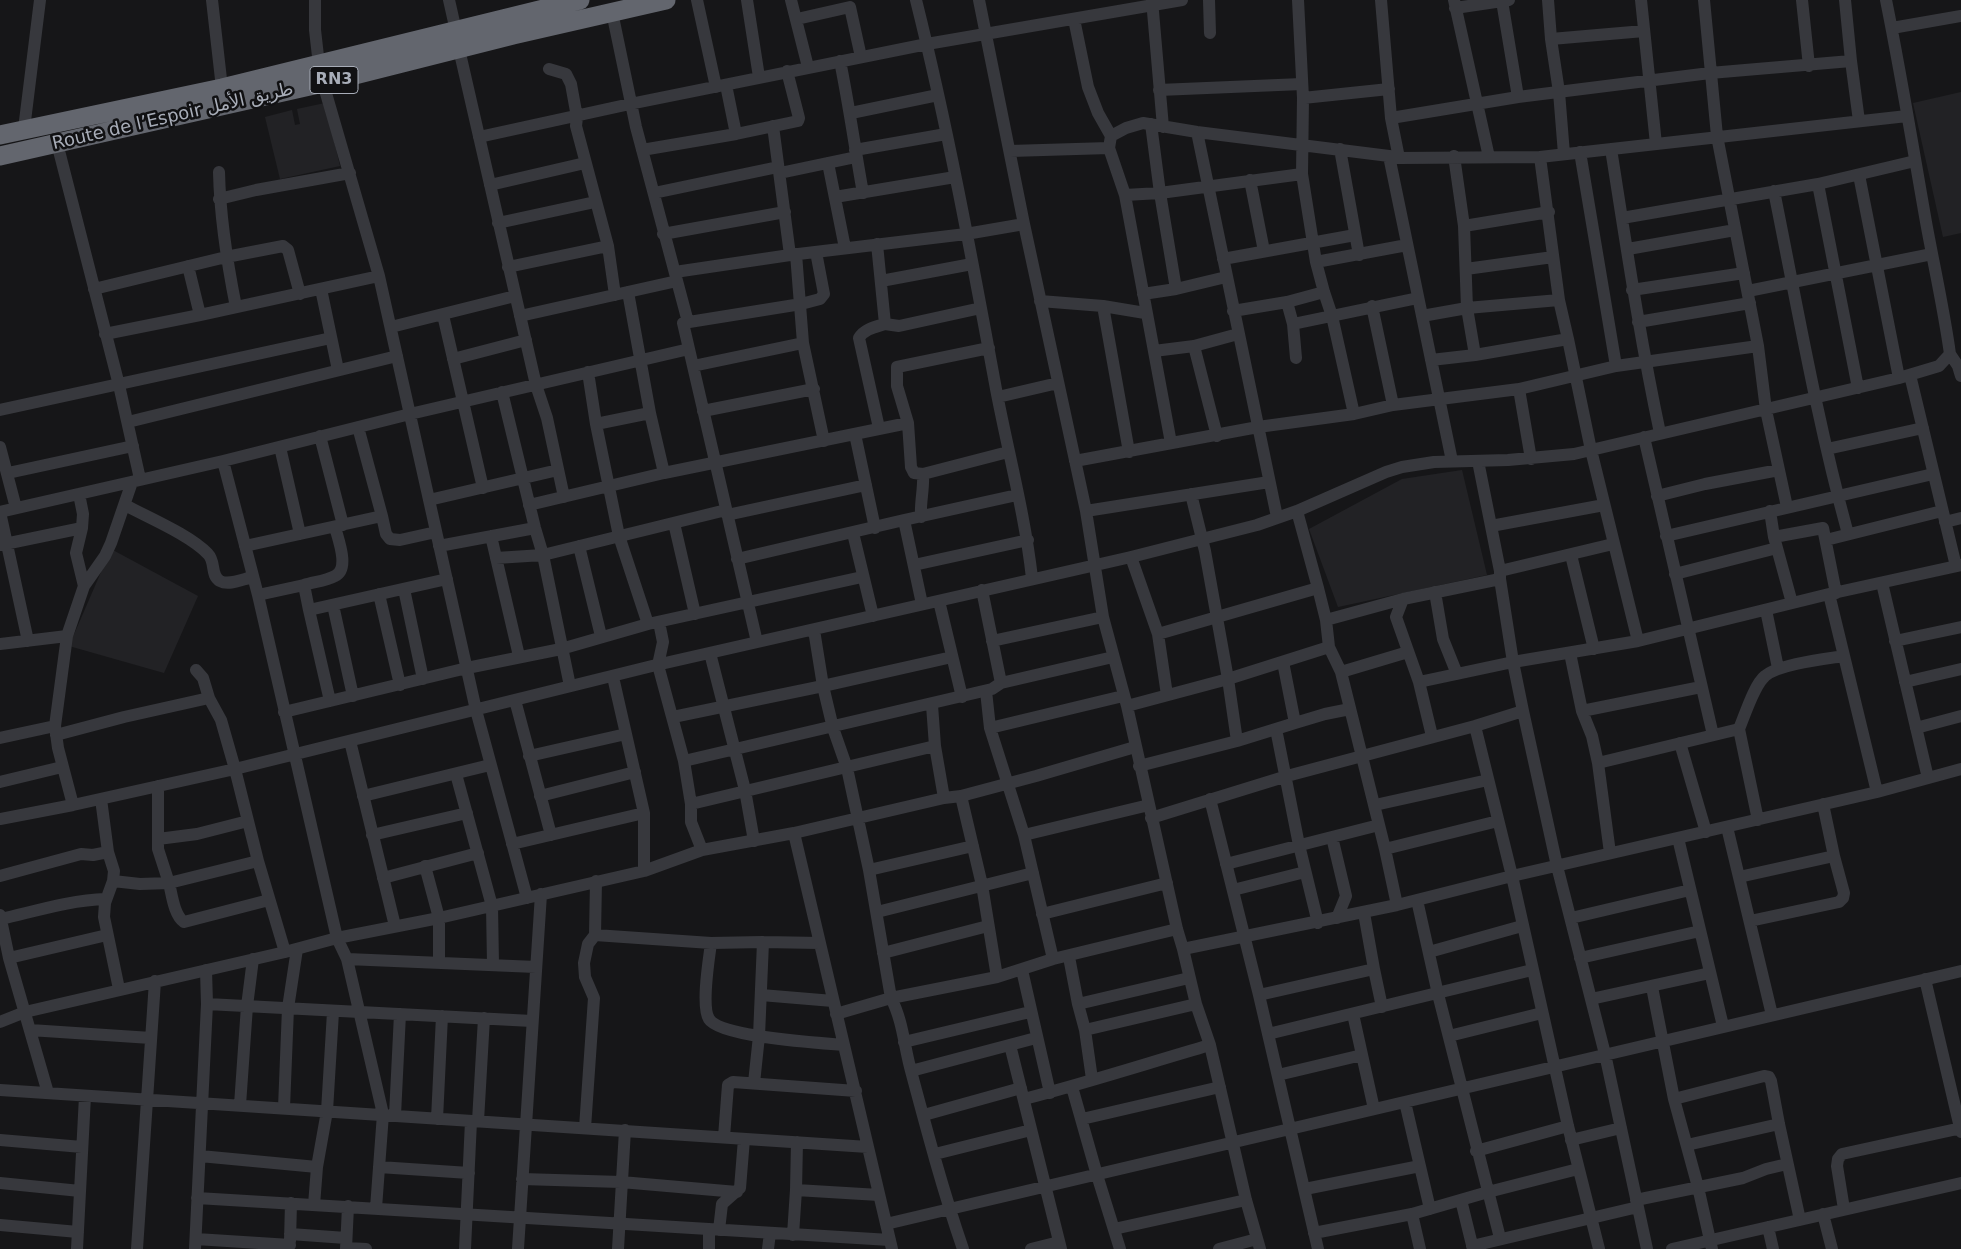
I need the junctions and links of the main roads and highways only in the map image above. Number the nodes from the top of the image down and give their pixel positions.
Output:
1 (666, 0) edge
2 (573, 1) edge
3 (458, 40) junction
4 (321, 74) junction
5 (0, 135) edge
6 (0, 156) edge

1 - 3 highway, Route de l’Espoir طريق الأمل / RN3
2 - 3 highway, Route de l’Espoir طريق الأمل / RN3
3 - 4 highway, Route de l’Espoir طريق الأمل / RN3
4 - 5 highway, Route de l’Espoir طريق الأمل / RN3
4 - 6 highway, Route de l’Espoir طريق الأمل / RN3

